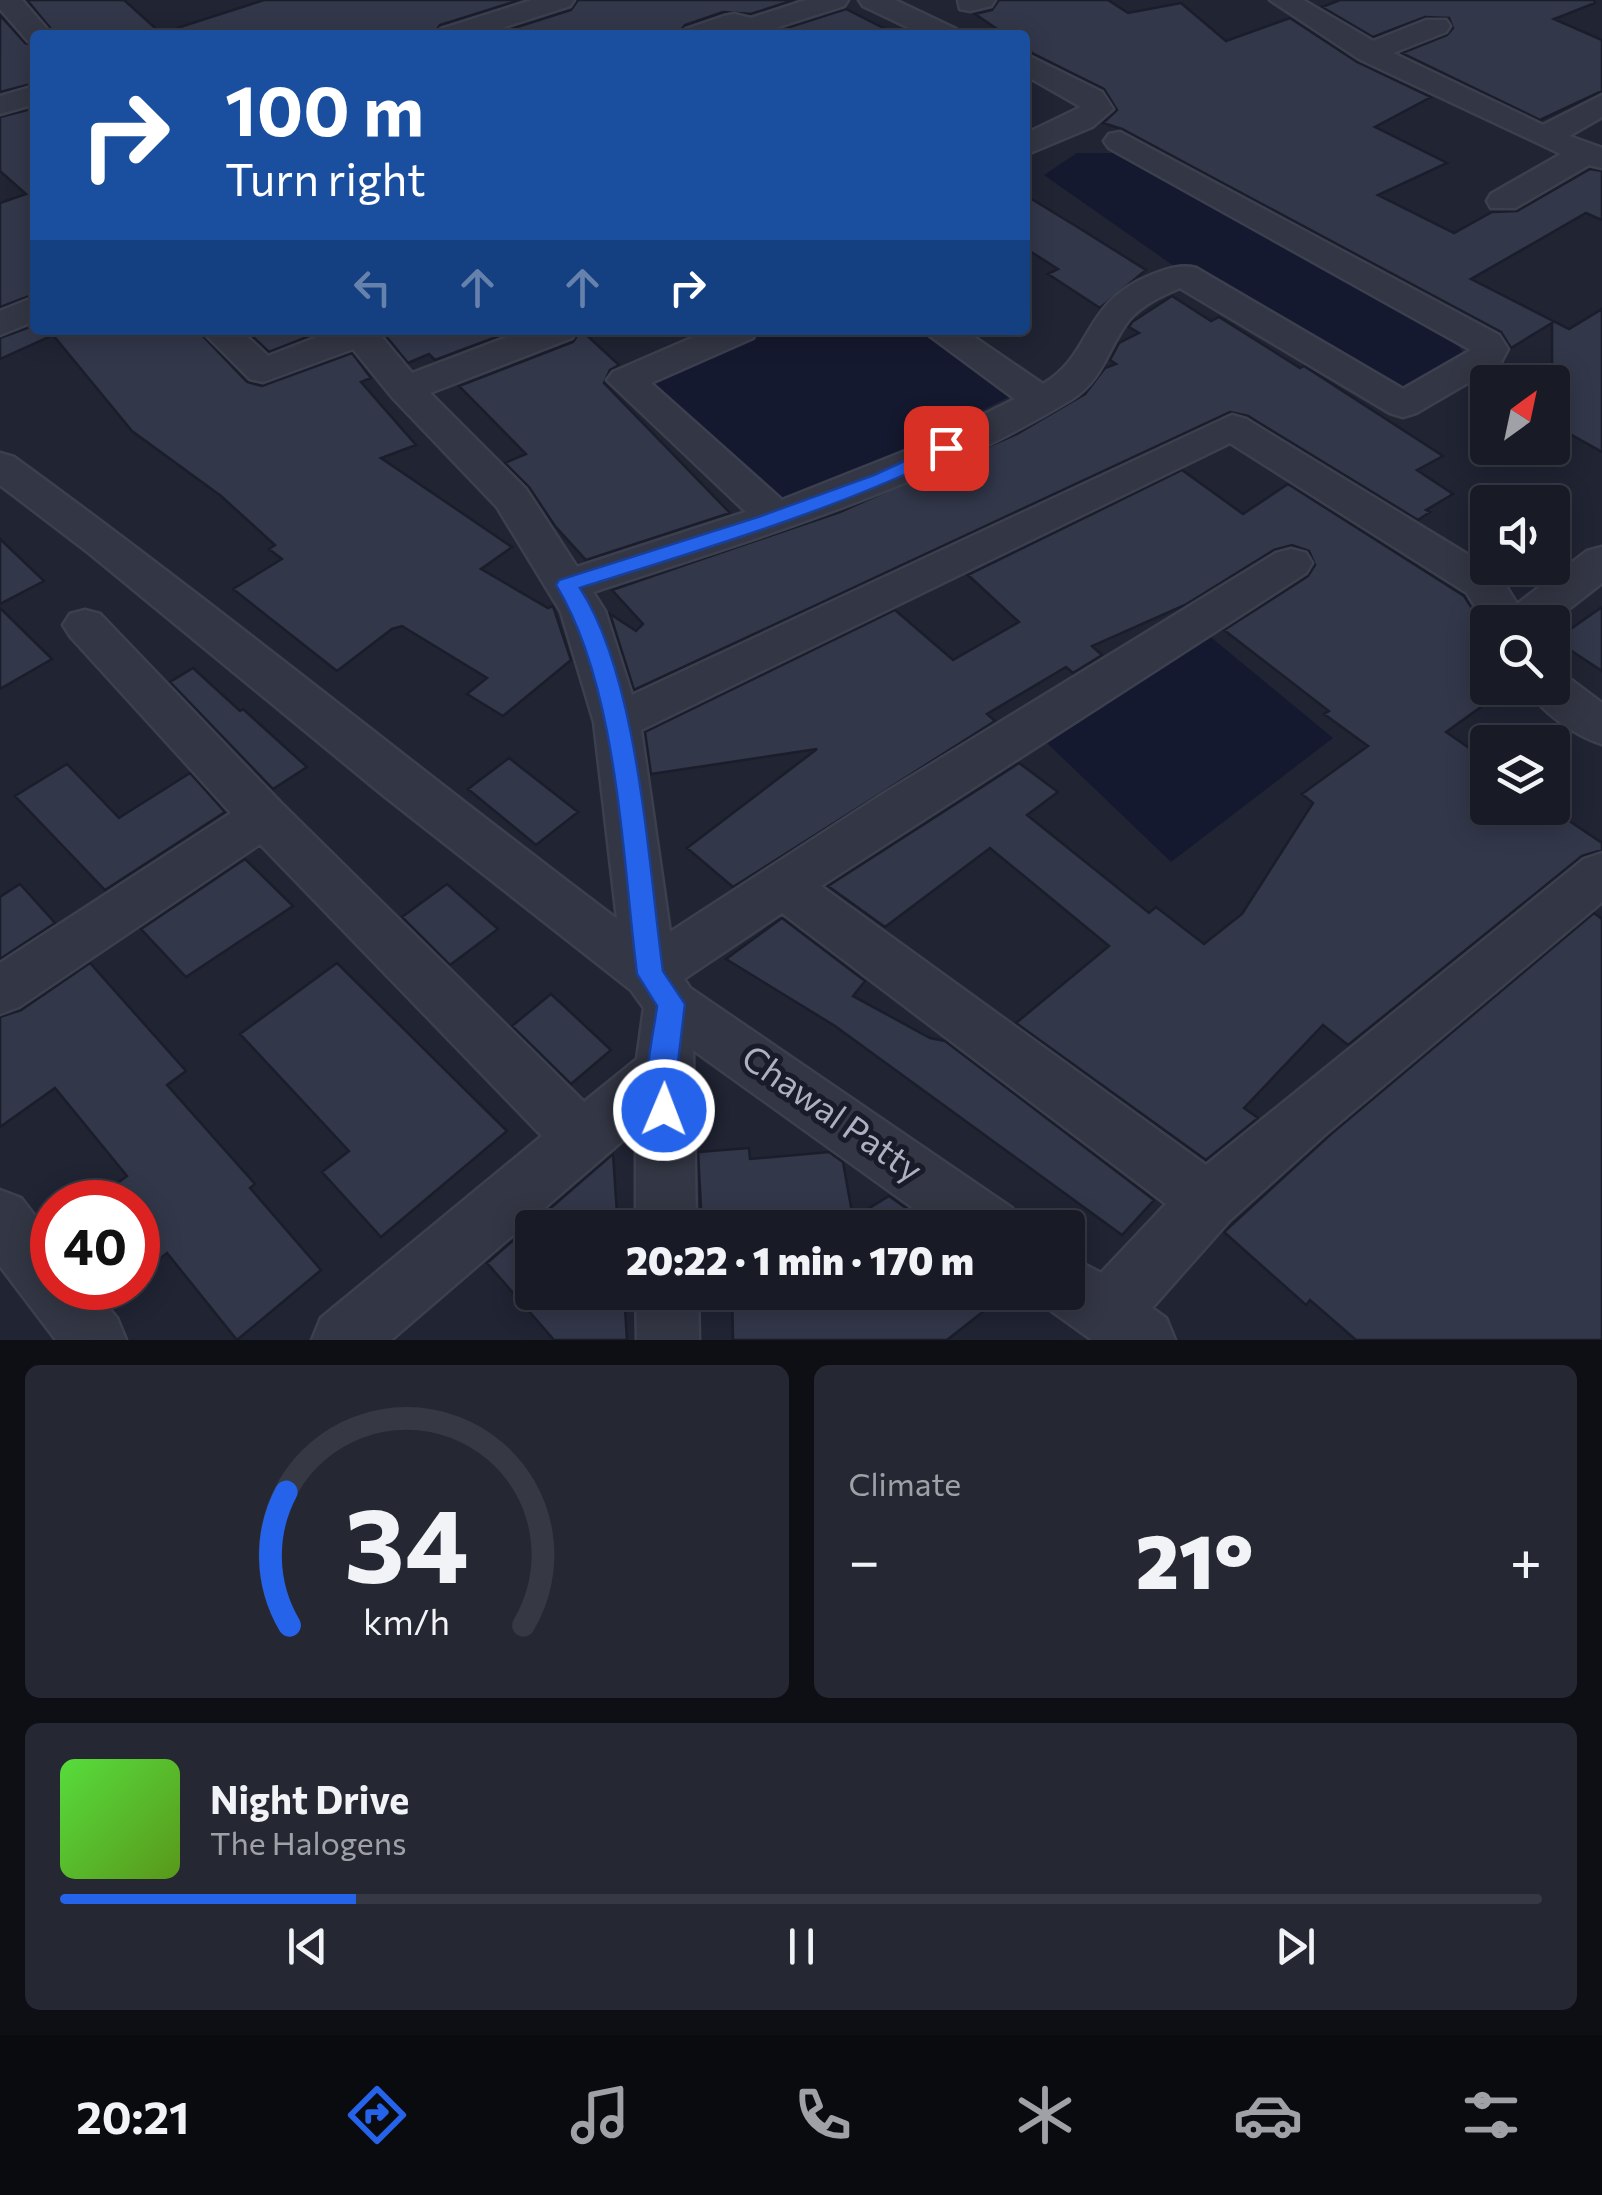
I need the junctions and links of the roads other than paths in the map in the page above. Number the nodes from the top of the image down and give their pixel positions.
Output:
1 (46, 0) edge
2 (507, 0) edge
3 (560, 0) edge
4 (834, 0) edge
5 (873, 0) edge
6 (1284, 0) edge
7 (16, 16) edge
8 (1436, 26) dead end
9 (447, 29) edge
10 (711, 30) edge
11 (936, 30) edge
12 (1368, 52) junction
13 (1030, 66) edge
14 (30, 96) edge
15 (1602, 104) edge
16 (0, 105) edge
17 (1544, 137) junction
18 (1120, 141) dead end
19 (1030, 143) edge
20 (1594, 156) edge
21 (1503, 201) dead end
22 (30, 310) edge
23 (0, 324) edge
24 (224, 335) edge
25 (351, 335) edge
26 (360, 335) edge
27 (546, 335) edge
28 (729, 335) edge
29 (947, 335) edge
30 (405, 389) junction
31 (1041, 400) junction
32 (0, 466) edge
33 (776, 518) junction
34 (1290, 562) dead end
35 (1602, 562) edge
36 (567, 585) junction
37 (1496, 605) edge
38 (1545, 605) edge
39 (86, 624) dead end
40 (1570, 703) edge
41 (617, 722) junction
42 (1602, 727) edge
43 (264, 816) junction
44 (1602, 873) edge
45 (782, 886) junction
46 (661, 989) junction
47 (0, 991) edge
48 (663, 1071) junction
49 (583, 1138) junction
50 (1208, 1201) junction
51 (666, 1210) edge
52 (966, 1210) edge
53 (0, 1218) edge
54 (30, 1256) edge
55 (72, 1310) edge
56 (667, 1310) edge
57 (1106, 1313) edge
58 (95, 1340) edge
59 (343, 1340) edge
60 (668, 1340) edge

1 - 7 street
2 - 9 street
3 - 9 street
4 - 10 street
5 - 11 street
6 - 12 street
8 - 12 street
12 - 17 street
13 - 19 street
14 - 16 street
15 - 17 street
17 - 20 street
18 - 31 street
20 - 21 street
22 - 23 street
24 - 25 street
26 - 30 street
27 - 30 street
28 - 33 street
29 - 31 street
30 - 36 street
31 - 33 street
32 - 46 street, Chawal Patty
33 - 36 street
34 - 45 street
35 - 38 street
36 - 41 street
37 - 41 street
39 - 43 street
40 - 42 street
41 - 46 street
43 - 47 street
43 - 49 street
44 - 50 street
45 - 46 street
45 - 50 street
46 - 48 street
46 - 52 street, Chawal Patty
48 - 49 street
48 - 51 street
49 - 59 street
50 - 57 street
53 - 54 street
55 - 58 street
56 - 60 street

